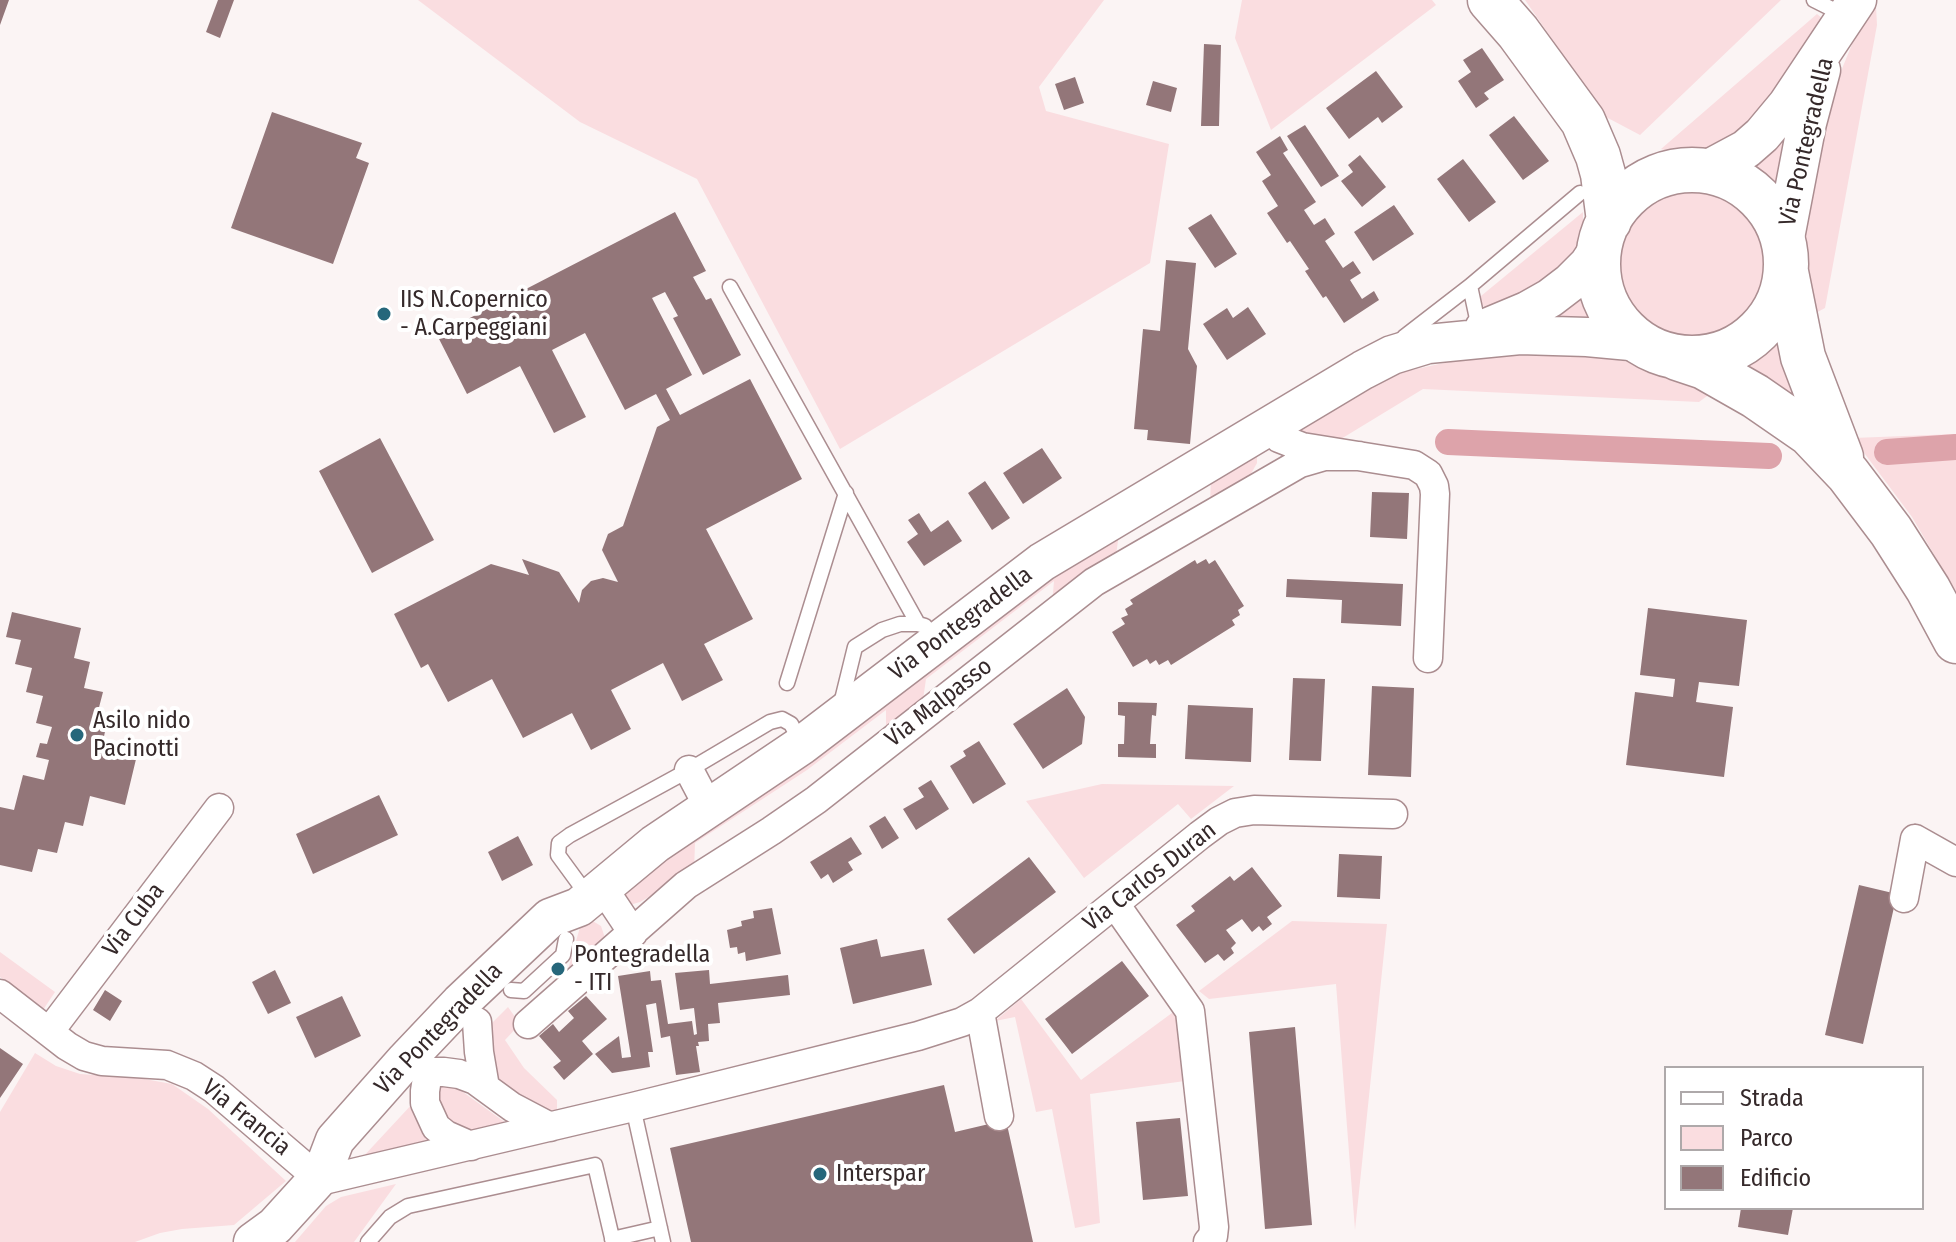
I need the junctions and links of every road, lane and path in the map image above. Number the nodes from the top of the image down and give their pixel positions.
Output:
1 (1504, 11) edge
2 (1837, 15) edge
3 (1583, 121) junction
4 (1686, 172) junction
5 (1596, 220) junction
6 (1785, 258) junction
7 (1470, 286) junction
8 (730, 287) dead end
9 (1470, 336) junction
10 (1652, 348) junction
11 (1363, 370) junction
12 (1268, 426) junction
13 (1359, 456) junction
14 (1848, 474) junction
15 (1255, 488) junction
16 (846, 493) junction
17 (933, 629) junction
18 (1956, 641) edge
19 (1428, 658) dead end
20 (787, 683) dead end
21 (802, 745) junction
22 (689, 770) junction
23 (219, 808) dead end
24 (709, 808) junction
25 (1393, 814) dead end
26 (1915, 839) junction
27 (1956, 842) edge
28 (1956, 862) edge
29 (1904, 898) dead end
30 (1115, 904) junction
31 (584, 908) junction
32 (633, 933) junction
33 (0, 994) edge
34 (980, 1012) junction
35 (477, 1022) junction
36 (528, 1024) dead end
37 (49, 1032) junction
38 (420, 1063) junction
39 (485, 1087) junction
40 (633, 1107) junction
41 (999, 1116) dead end
42 (550, 1127) junction
43 (471, 1146) junction
44 (318, 1178) junction
45 (662, 1235) edge
46 (265, 1237) edge
47 (612, 1240) edge
48 (368, 1242) edge
49 (1208, 1242) edge

1 - 3 main road
2 - 4 street, Via Pontegradella
2 - 6 street, Via Pontegradella
3 - 4 main road
3 - 5 main road
4 - 5 main road, Via Pontegradella
4 - 6 main road, Via Pontegradella
5 - 7 lane, Via Pontegradella
5 - 9 street, Via Pontegradella
5 - 10 main road
6 - 10 main road, Via Pontegradella
6 - 14 main road
7 - 9 lane
7 - 11 lane, Via Pontegradella
8 - 16 lane
9 - 10 street, Via Pontegradella
9 - 11 street, Via Pontegradella
10 - 14 main road
11 - 12 street, Via Pontegradella
12 - 13 street, Via Malpasso
12 - 15 street
12 - 17 street, Via Pontegradella
13 - 15 street, Via Malpasso
13 - 19 street, Via Malpasso
14 - 18 main road
15 - 32 street, Via Malpasso
16 - 17 lane
16 - 20 lane
17 - 21 street, Via Pontegradella
21 - 22 lane
21 - 24 street, Via Pontegradella
22 - 24 street
22 - 31 lane
23 - 37 street, Via Cuba
24 - 31 street, Via Pontegradella
25 - 30 street, Via Carlos Duran
26 - 27 street
26 - 28 street
26 - 29 street
30 - 34 street, Via Carlos Duran
30 - 49 street
31 - 32 street
31 - 35 street, Via Pontegradella
31 - 38 street, Via Pontegradella
32 - 36 street, Via Malpasso
33 - 37 street, Via Francia
34 - 40 street, Via Carlos Duran
34 - 41 street
35 - 38 street, Via Pontegradella
35 - 39 street
37 - 44 street, Via Francia
38 - 39 street
38 - 43 street
38 - 44 street, Via Pontegradella
39 - 42 street
40 - 42 street, Via Carlos Duran
40 - 45 lane
42 - 43 street, Via Carlos Duran
43 - 44 street, Via Carlos Duran
44 - 46 street, Via Pontegradella
45 - 47 lane
47 - 48 lane

